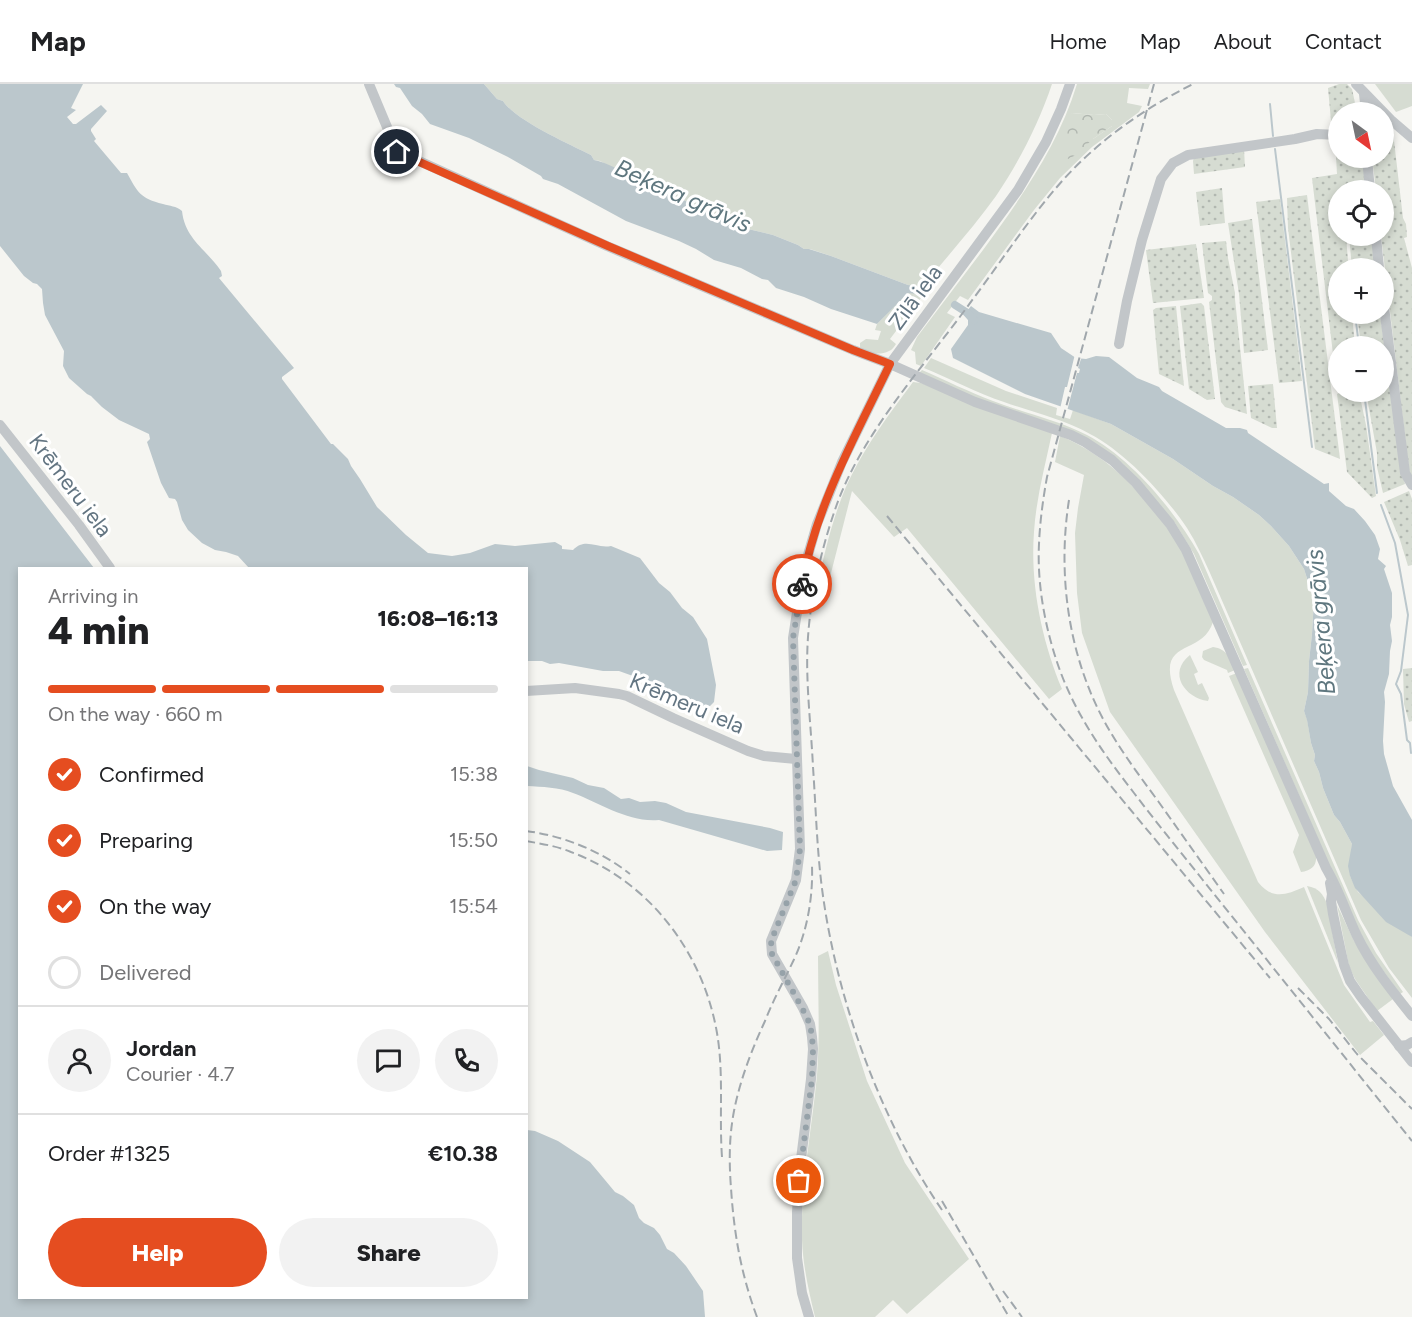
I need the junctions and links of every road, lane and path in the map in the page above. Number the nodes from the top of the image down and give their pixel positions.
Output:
1 (369, 84) edge
2 (1070, 84) edge
3 (1356, 84) edge
4 (1364, 94) junction
5 (1365, 102) edge
6 (1371, 102) edge
7 (1394, 126) edge
8 (1328, 135) edge
9 (1412, 138) edge
10 (1386, 324) edge
11 (1119, 345) dead end
12 (890, 364) junction
13 (0, 425) edge
14 (1412, 485) edge
15 (109, 567) edge
16 (528, 691) edge
17 (796, 759) junction
18 (1326, 868) junction
19 (1412, 1016) edge
20 (1412, 1042) edge
21 (1399, 1046) junction
22 (1412, 1062) edge
23 (809, 1317) edge

1 - 12 street
2 - 12 street, Zilā iela
3 - 4 street
4 - 5 street
4 - 6 street
7 - 9 street
8 - 11 street
10 - 14 street
12 - 17 street, Zilā iela
12 - 18 street
13 - 15 street, Krēmeru iela
16 - 17 street, Krēmeru iela
17 - 23 street, Zilā iela
18 - 19 street
18 - 21 street
20 - 21 street
21 - 22 street

